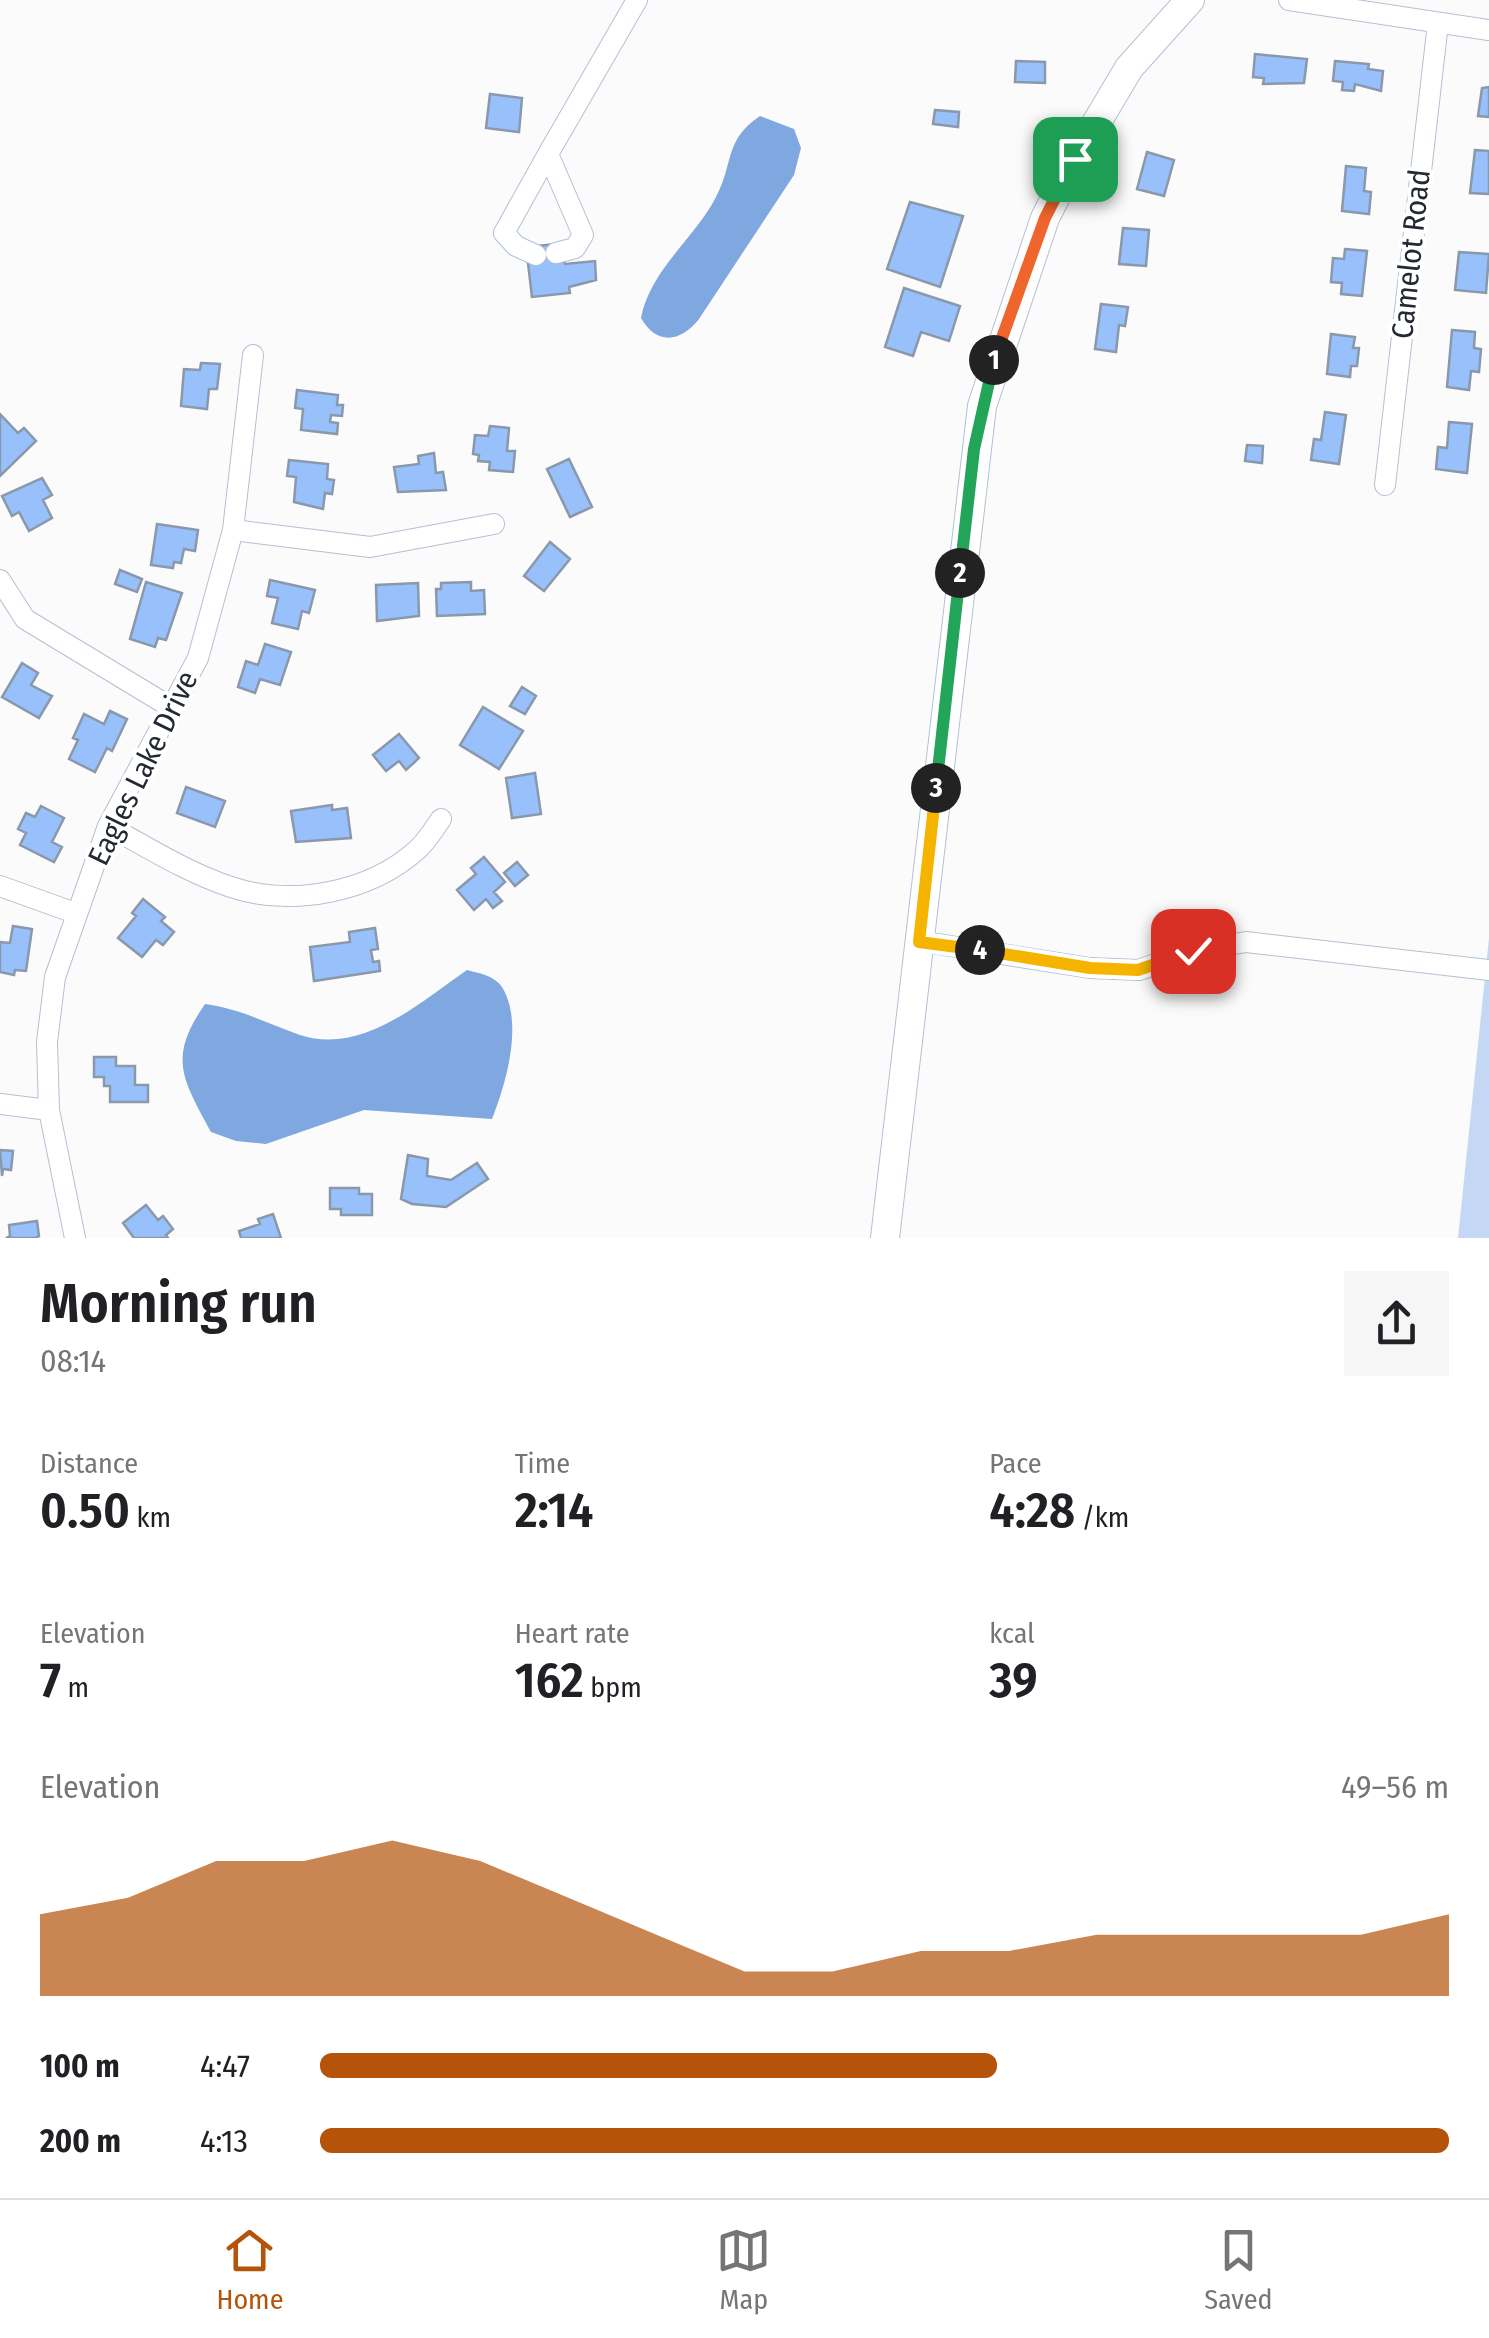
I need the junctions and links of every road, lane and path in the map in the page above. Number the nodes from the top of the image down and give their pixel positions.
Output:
1 (636, 0) edge
2 (1190, 0) edge
3 (1289, 0) edge
4 (1438, 22) junction
5 (1489, 30) edge
6 (548, 154) junction
7 (253, 355) dead end
8 (1386, 486) dead end
9 (494, 524) dead end
10 (233, 530) junction
11 (0, 580) edge
12 (172, 708) junction
13 (441, 819) dead end
14 (108, 826) junction
15 (0, 886) edge
16 (75, 914) junction
17 (919, 942) junction
18 (1489, 970) edge
19 (0, 1104) edge
20 (49, 1110) junction
21 (75, 1238) edge
22 (885, 1238) edge

1 - 6 street
2 - 17 main road
3 - 4 street
4 - 5 street
4 - 8 street, Camelot Road
6 - 6 street
7 - 10 street, Eagles Lake Drive
9 - 10 street
10 - 12 street, Eagles Lake Drive
11 - 12 street
12 - 14 street, Eagles Lake Drive
13 - 14 street
14 - 16 street, Eagles Lake Drive
15 - 16 street
16 - 20 street, Eagles Lake Drive
17 - 18 street
17 - 22 main road
19 - 20 street
20 - 21 street, Eagles Lake Drive

